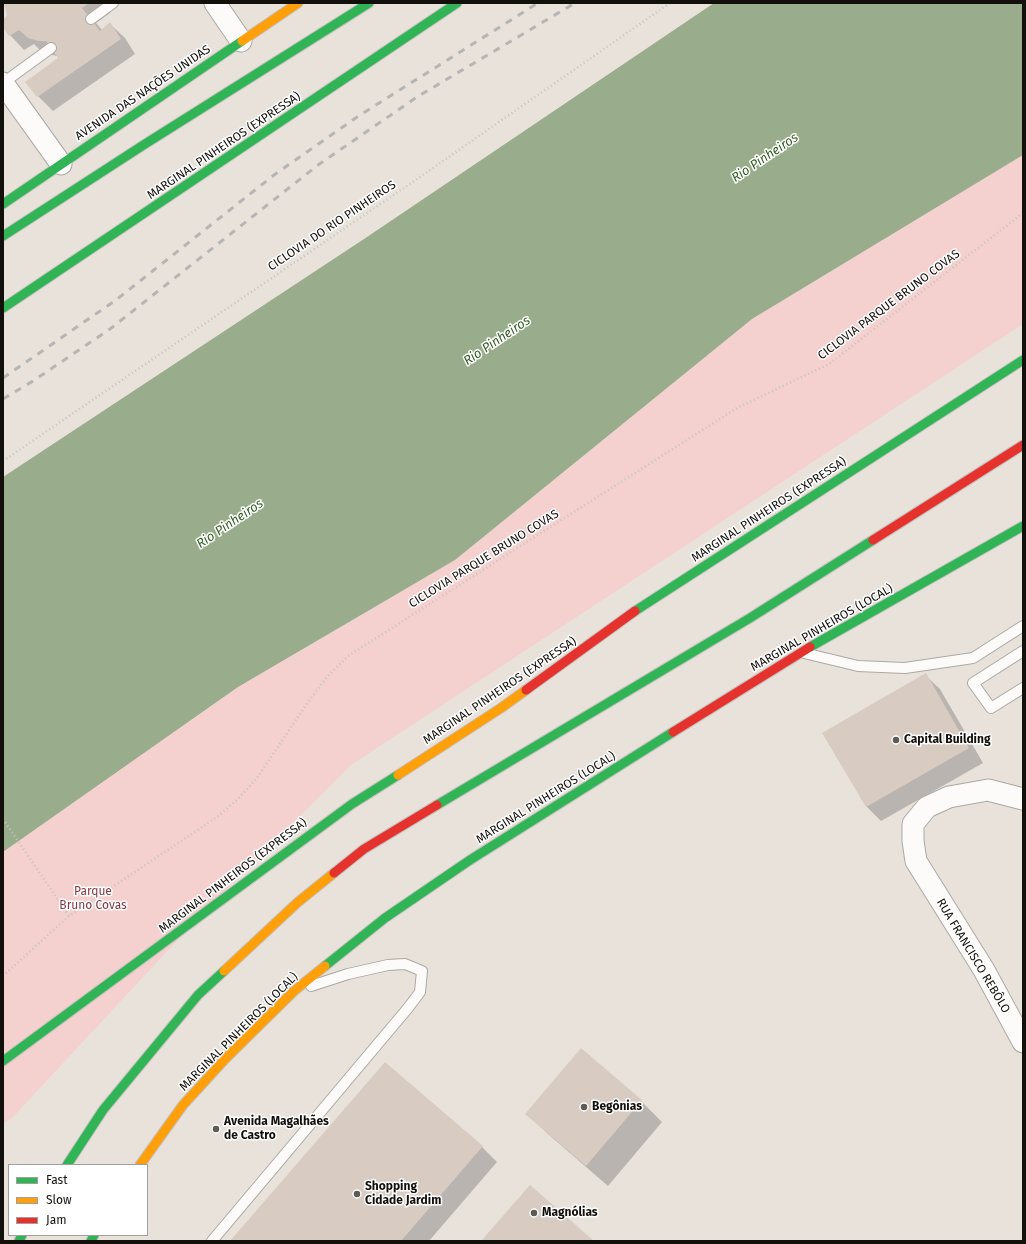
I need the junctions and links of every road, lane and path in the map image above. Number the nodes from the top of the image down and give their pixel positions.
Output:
1 (113, 3) edge
2 (215, 3) edge
3 (298, 3) edge
4 (370, 3) edge
5 (457, 3) edge
6 (670, 3) edge
7 (91, 19) dead end
8 (241, 41) junction
9 (51, 48) dead end
10 (3, 83) edge
11 (61, 164) junction
12 (3, 204) edge
13 (1023, 213) edge
14 (3, 236) edge
15 (3, 308) edge
16 (1023, 360) edge
17 (1023, 445) edge
18 (3, 461) edge
19 (1023, 526) edge
20 (1023, 626) edge
21 (1023, 651) edge
22 (800, 653) junction
23 (1023, 688) edge
24 (1023, 798) edge
25 (3, 819) edge
26 (68, 916) junction
27 (3, 976) edge
28 (294, 991) junction
29 (1023, 1042) edge
30 (3, 1061) edge
31 (68, 1164) edge
32 (141, 1164) edge
33 (212, 1241) edge

1 - 7 lane
2 - 8 street
3 - 8 highway, AVENIDA DAS NAÇÕES UNIDAS
4 - 14 highway
5 - 15 highway, MARGINAL PINHEIROS (EXPRESSA)
6 - 18 path, CICLOVIA DO RIO PINHEIROS
8 - 11 highway, AVENIDA DAS NAÇÕES UNIDAS
9 - 10 lane
10 - 11 street
11 - 12 highway, AVENIDA DAS NAÇÕES UNIDAS
13 - 26 path, CICLOVIA PARQUE BRUNO COVAS
16 - 30 highway, MARGINAL PINHEIROS (EXPRESSA)
17 - 31 highway
19 - 22 highway, MARGINAL PINHEIROS (LOCAL)
20 - 22 lane
21 - 23 lane
22 - 28 highway, MARGINAL PINHEIROS (LOCAL)
24 - 29 street, RUA FRANCISCO REBÔLO
25 - 26 path
26 - 27 path, CICLOVIA PARQUE BRUNO COVAS
28 - 32 highway, MARGINAL PINHEIROS (LOCAL)
28 - 33 lane

